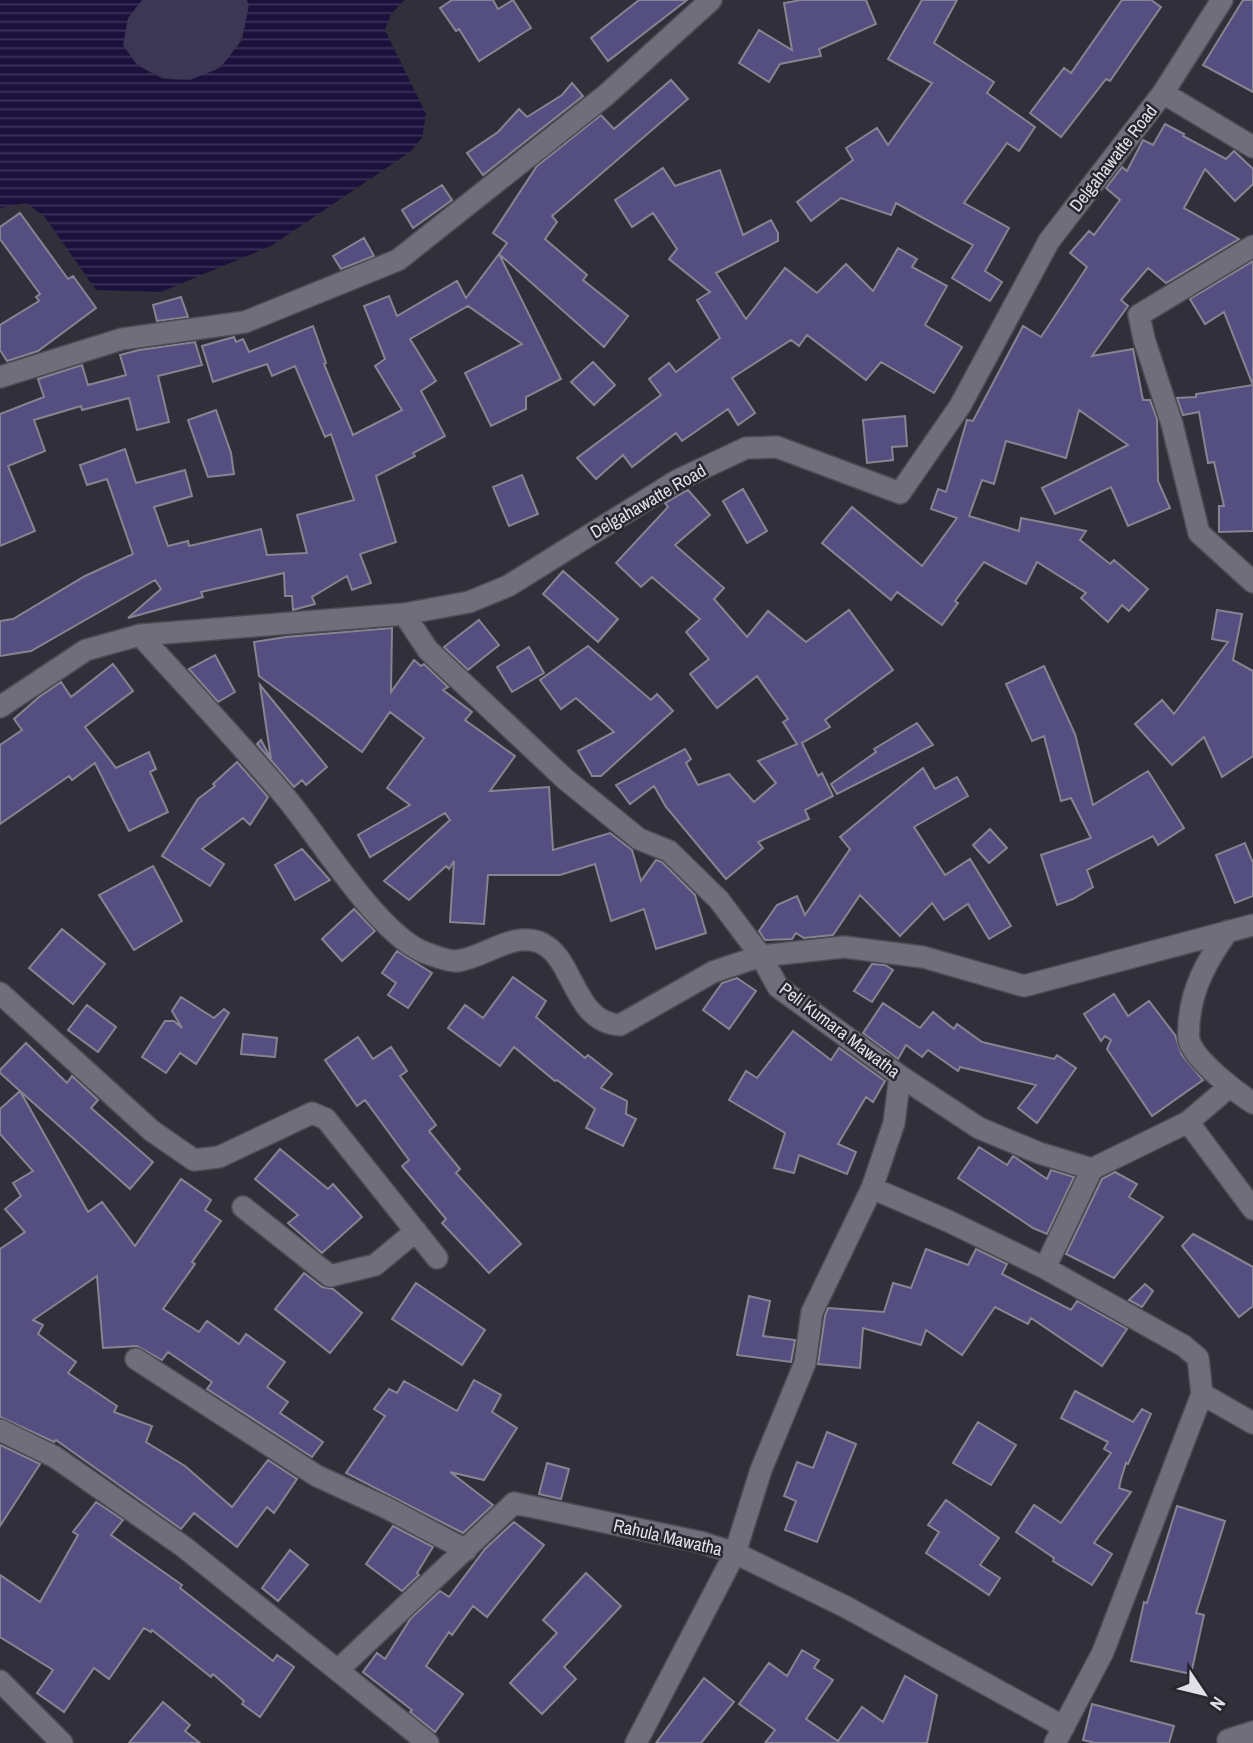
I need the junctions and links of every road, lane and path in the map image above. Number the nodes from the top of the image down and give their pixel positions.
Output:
1 (711, 0) edge
2 (1222, 0) edge
3 (1163, 93) junction
4 (1253, 147) edge
5 (1253, 246) edge
6 (0, 377) edge
7 (1253, 582) edge
8 (404, 614) junction
9 (140, 635) junction
10 (0, 707) edge
11 (1253, 925) edge
12 (1228, 931) junction
13 (761, 956) junction
14 (0, 993) edge
15 (900, 1076) junction
16 (1229, 1087) junction
17 (1253, 1103) edge
18 (1188, 1122) junction
19 (1092, 1170) junction
20 (872, 1188) junction
21 (243, 1208) dead end
22 (1253, 1209) edge
23 (415, 1231) junction
24 (437, 1258) dead end
25 (1045, 1268) junction
26 (136, 1359) dead end
27 (1202, 1394) junction
28 (1253, 1423) edge
29 (0, 1430) edge
30 (466, 1549) junction
31 (735, 1553) junction
32 (339, 1670) junction
33 (0, 1681) edge
34 (1253, 1732) edge
35 (1059, 1735) edge
36 (1228, 1740) dead end
37 (62, 1743) edge
38 (428, 1743) edge
39 (636, 1743) edge

1 - 6 street
2 - 3 street, Delgahawatte Road
3 - 4 street
3 - 8 street, Delgahawatte Road
5 - 7 street
8 - 9 street, Delgahawatte Road
8 - 13 street, Peli Kumara Mawatha
9 - 10 street, Delgahawatte Road
9 - 13 street
11 - 12 street
12 - 13 street
12 - 16 street
13 - 15 street, Peli Kumara Mawatha
14 - 23 street
15 - 19 street, Peli Kumara Mawatha
15 - 20 street
16 - 17 street
16 - 18 street
18 - 19 street
18 - 22 street
19 - 25 street
20 - 25 street
20 - 31 street
21 - 23 street
23 - 24 street
25 - 27 street
26 - 30 street
27 - 28 street
27 - 35 street
29 - 32 street
30 - 31 street, Rahula Mawatha
30 - 32 street, Rahula Mawatha
31 - 35 street, Rahula Mawatha
31 - 39 street
32 - 38 street
33 - 37 street
34 - 36 street

